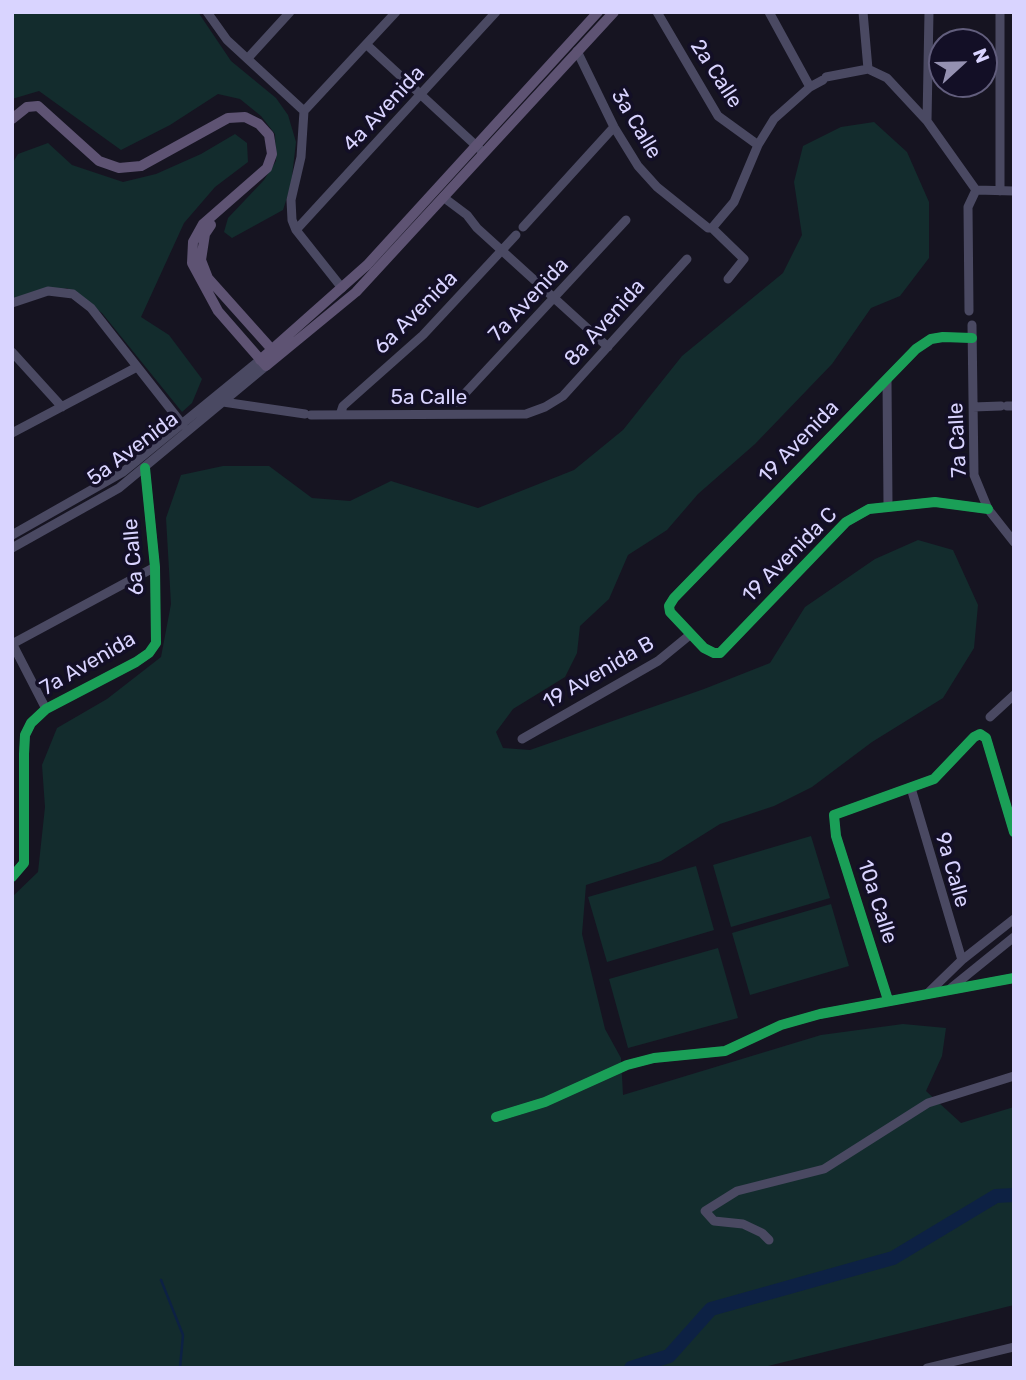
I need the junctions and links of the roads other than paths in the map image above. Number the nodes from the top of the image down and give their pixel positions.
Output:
1 (207, 12) edge
2 (290, 12) edge
3 (396, 12) edge
4 (496, 12) edge
5 (657, 12) edge
6 (769, 12) edge
7 (863, 12) edge
8 (929, 12) edge
9 (1000, 12) edge
10 (605, 14) edge
11 (367, 45) junction
12 (578, 51) junction
13 (248, 58) junction
14 (868, 69) junction
15 (810, 87) junction
16 (421, 95) junction
17 (12, 109) edge
18 (304, 111) junction
19 (12, 119) edge
20 (927, 121) junction
21 (614, 128) junction
22 (758, 145) junction
23 (480, 150) junction
24 (156, 157) junction
25 (976, 190) junction
26 (999, 191) junction
27 (1014, 191) edge
28 (443, 197) junction
29 (224, 204) junction
30 (626, 220) dead end
31 (712, 228) junction
32 (296, 230) junction
33 (502, 251) junction
34 (687, 259) dead end
35 (728, 279) dead end
36 (342, 288) junction
37 (555, 299) junction
38 (12, 303) edge
39 (969, 311) dead end
40 (972, 325) dead end
41 (972, 338) junction
42 (608, 347) junction
43 (12, 352) edge
44 (275, 353) junction
45 (263, 363) junction
46 (137, 367) junction
47 (887, 380) junction
48 (223, 402) junction
49 (457, 402) dead end
50 (1007, 406) edge
51 (62, 407) junction
52 (545, 407) joint
53 (973, 407) junction
54 (340, 415) junction
55 (183, 425) junction
56 (12, 433) edge
57 (145, 468) junction
58 (106, 483) junction
59 (113, 492) junction
60 (888, 505) junction
61 (988, 509) junction
62 (12, 536) edge
63 (1014, 542) edge
64 (12, 548) edge
65 (155, 566) junction
66 (691, 635) junction
67 (156, 643) joint
68 (12, 644) edge
69 (1014, 695) edge
70 (46, 709) junction
71 (990, 718) dead end
72 (522, 739) dead end
73 (911, 788) junction
74 (1014, 832) edge
75 (12, 877) edge
76 (1014, 919) edge
77 (1014, 937) edge
78 (962, 960) junction
79 (1014, 978) edge
80 (950, 989) junction
81 (927, 993) junction
82 (888, 1000) junction
83 (1014, 1076) edge
84 (496, 1117) dead end
85 (769, 1240) dead end
86 (1014, 1347) edge
87 (968, 1363) edge
88 (927, 1368) edge

1 - 13 street
2 - 13 street
3 - 11 street
4 - 16 street, 4a Avenida
5 - 22 street, 2a Calle
6 - 15 street
7 - 14 street
8 - 20 street
9 - 26 street
10 - 12 main road, 5a Avenida
10 - 23 main road, 5a Avenida
11 - 16 street
11 - 18 street
12 - 21 street, 3a Calle
12 - 23 main road, 5a Avenida
13 - 18 street
14 - 15 street
14 - 20 street
15 - 22 street
16 - 23 street
16 - 32 street, 4a Avenida
17 - 24 main road
18 - 32 street
19 - 24 main road
20 - 25 street
21 - 31 street, 3a Calle
21 - 33 street, 6a Avenida
22 - 31 street
23 - 28 main road, 5a Avenida
23 - 36 main road, 5a Avenida
24 - 29 main road
25 - 26 street
25 - 39 street
26 - 27 street
28 - 33 street
28 - 44 main road, 5a Avenida
29 - 44 main road
29 - 45 main road
30 - 37 street, 7a Avenida
31 - 35 street, 3a Calle
32 - 36 street
33 - 37 street
33 - 54 street, 6a Avenida
34 - 42 street, 8a Avenida
36 - 44 main road, 5a Avenida
37 - 42 street
37 - 49 street, 7a Avenida
38 - 46 street
40 - 41 street, 7a Calle
41 - 47 street, 19 Avenida
41 - 53 street, 7a Calle
42 - 52 street, 8a Avenida
43 - 51 street
44 - 45 main road, 5a Avenida
45 - 48 street, 5a Avenida
45 - 55 street, 5a Avenida
46 - 51 street
46 - 55 street
47 - 60 street
47 - 66 street, 19 Avenida
48 - 54 street, 5a Calle
48 - 57 street, 5a Avenida
50 - 53 street
51 - 56 street
52 - 54 street, 5a Calle
53 - 61 street, 7a Calle
55 - 58 street, 5a Avenida
57 - 59 street, 5a Avenida
57 - 65 street, 6a Calle
58 - 59 street
58 - 62 street, 5a Avenida
59 - 64 street, 5a Avenida
60 - 61 street, 19 Avenida C
60 - 66 street, 19 Avenida C
61 - 63 street, 7a Calle
65 - 67 street, 6a Calle
65 - 68 street
66 - 72 street, 19 Avenida B
67 - 70 street, 7a Avenida
68 - 70 street
69 - 71 street
70 - 75 street, 7a Avenida
73 - 74 street
73 - 78 street, 9a Calle
73 - 82 street, 10a Calle
76 - 78 street
77 - 80 street
78 - 81 street
79 - 80 street
80 - 81 street
81 - 82 street
82 - 84 street
83 - 85 street
86 - 87 street
87 - 88 street

